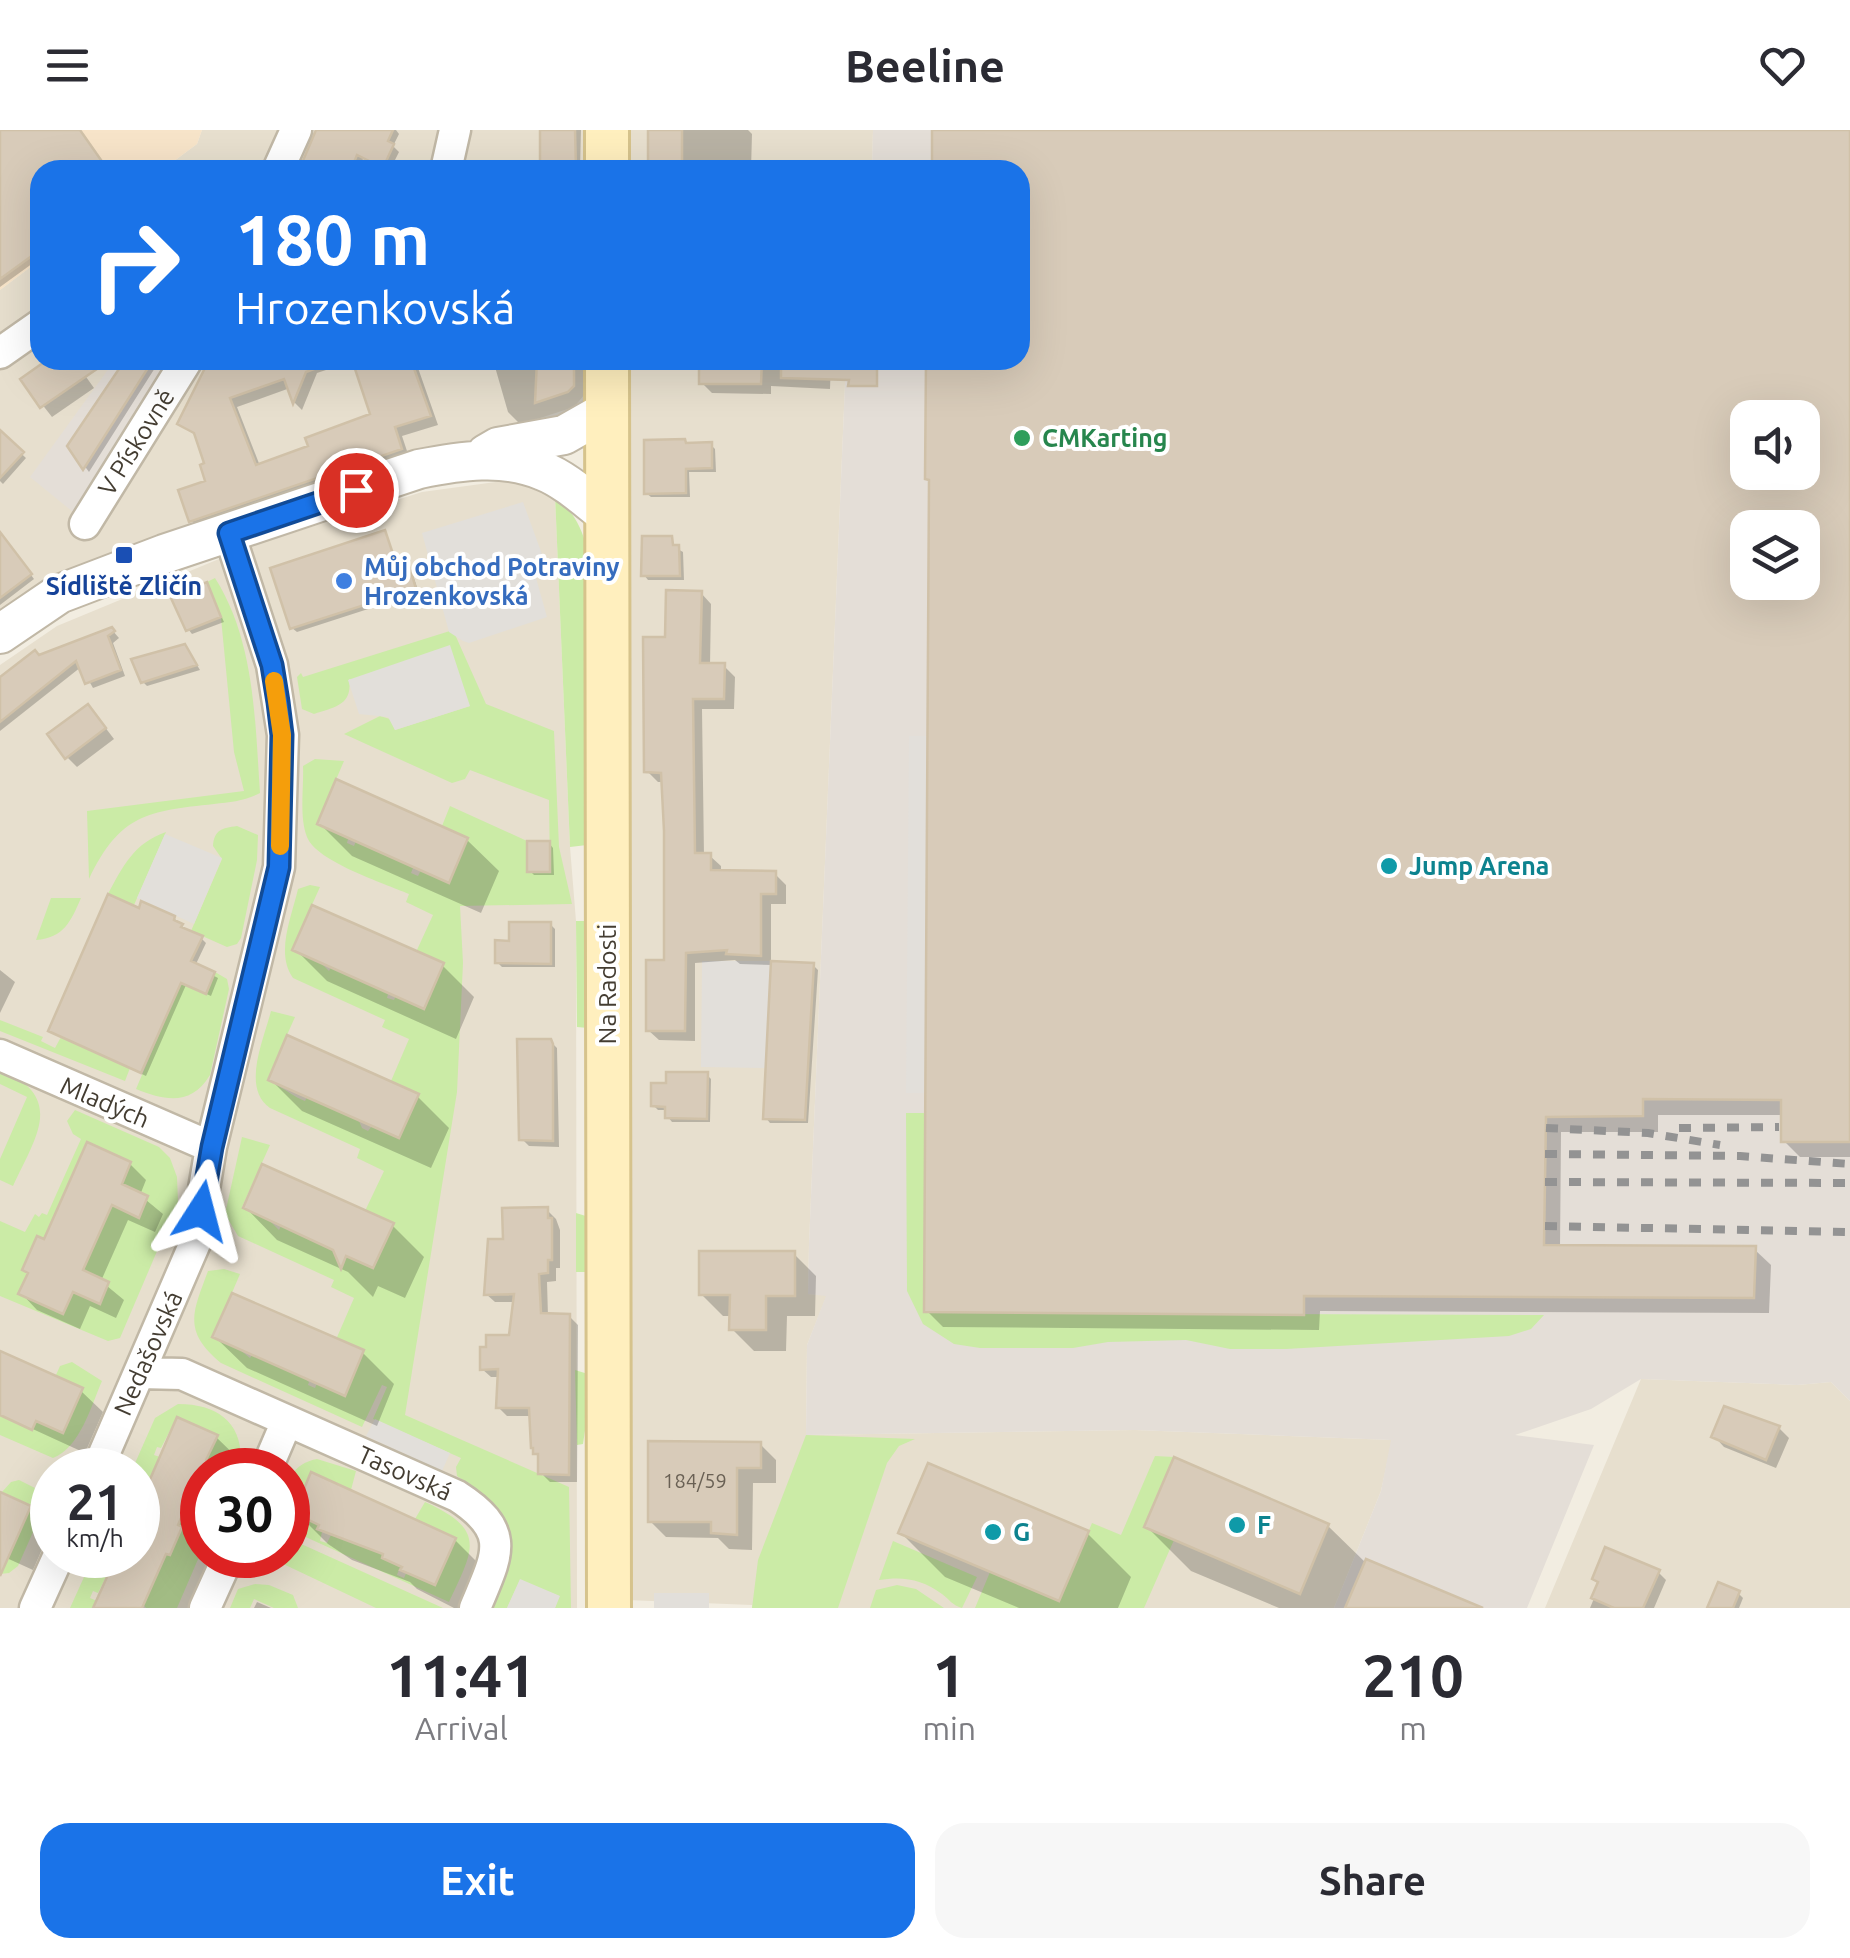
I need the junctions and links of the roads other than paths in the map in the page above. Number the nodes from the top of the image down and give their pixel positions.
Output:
1 (296, 130) edge
2 (455, 130) edge
3 (607, 130) edge
4 (282, 160) edge
5 (448, 160) edge
6 (607, 160) edge
7 (30, 332) edge
8 (0, 353) edge
9 (181, 370) edge
10 (607, 370) edge
11 (608, 410) junction
12 (492, 456) junction
13 (607, 515) junction
14 (85, 524) dead end
15 (229, 533) junction
16 (0, 634) edge
17 (0, 1055) edge
18 (212, 1147) junction
19 (140, 1373) junction
20 (287, 1420) junction
21 (107, 1448) edge
22 (275, 1448) edge
23 (49, 1578) edge
24 (218, 1578) edge
25 (35, 1608) edge
26 (204, 1608) edge
27 (475, 1608) edge
28 (608, 1608) edge

1 - 4 street
2 - 5 street
3 - 6 main road
7 - 8 street
9 - 14 street, V Pískovně
10 - 11 main road, Na Radosti
11 - 12 street
11 - 13 main road, Na Radosti
12 - 13 street
12 - 15 street
13 - 28 main road, Na Radosti
15 - 16 street
15 - 18 street, Nedašovská
17 - 18 street, Mladých
18 - 19 street, Nedašovská
19 - 20 street, Tasovská
19 - 21 street, Nedašovská
20 - 22 street
20 - 27 street, Tasovská
23 - 25 street
24 - 26 street

